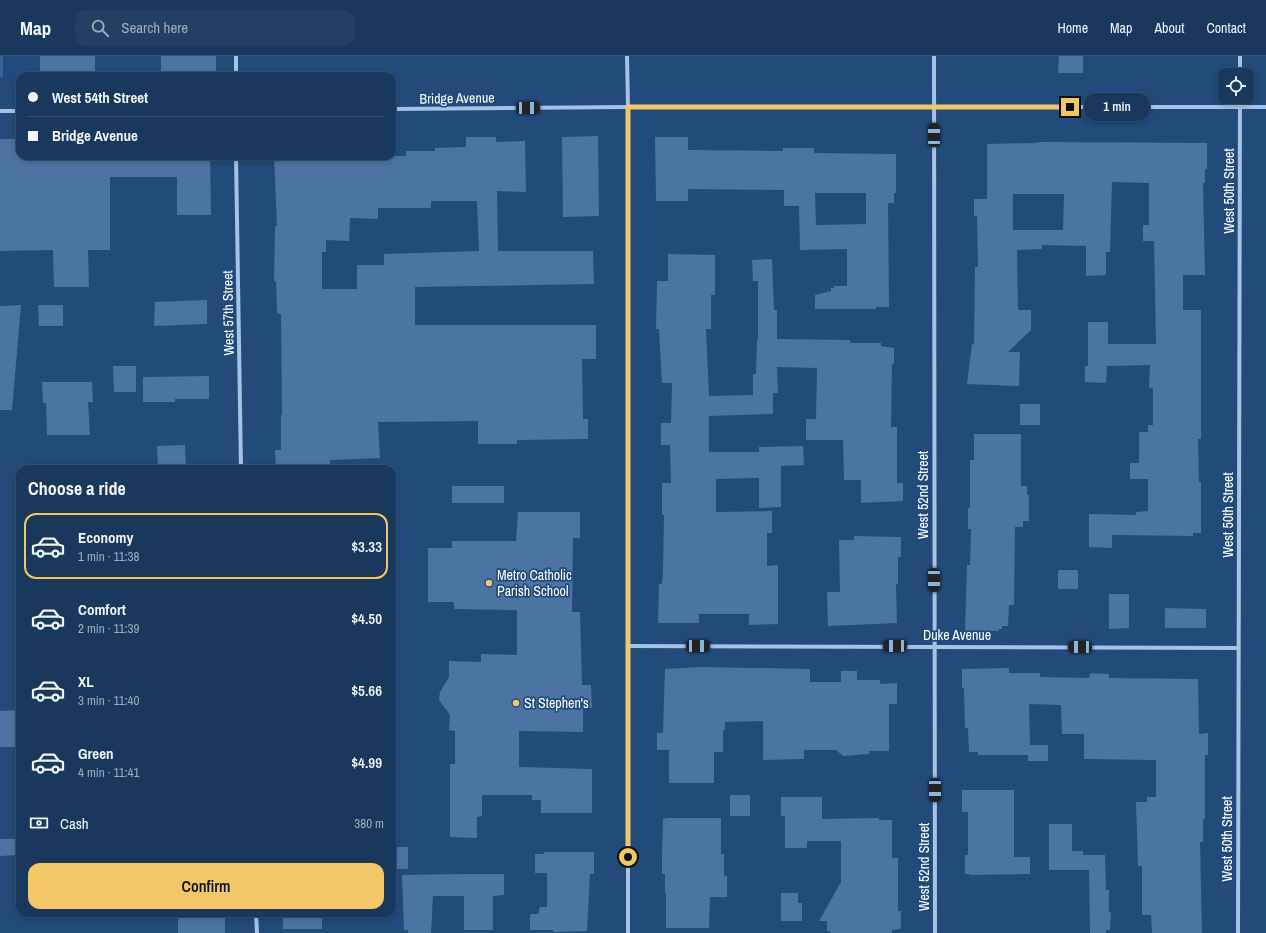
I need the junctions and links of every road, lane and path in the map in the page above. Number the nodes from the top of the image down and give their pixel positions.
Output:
1 (236, 56) edge
2 (627, 56) edge
3 (934, 56) edge
4 (1240, 56) edge
5 (1240, 68) edge
6 (236, 72) edge
7 (628, 107) junction
8 (934, 107) junction
9 (1240, 107) junction
10 (1266, 107) edge
11 (396, 109) edge
12 (0, 111) edge
13 (16, 111) edge
14 (236, 160) edge
15 (241, 465) edge
16 (628, 646) junction
17 (934, 646) junction
18 (1238, 648) junction
19 (256, 917) edge
20 (257, 933) edge
21 (628, 933) edge
22 (935, 933) edge
23 (1238, 933) edge

1 - 6 street
2 - 7 street
3 - 8 street, West 52nd Street
4 - 5 street
7 - 8 street, Bridge Avenue
7 - 11 street, Bridge Avenue
7 - 16 street
8 - 9 street, Bridge Avenue
8 - 17 street, West 52nd Street
9 - 10 street, Bridge Avenue
9 - 18 street, West 50th Street
12 - 13 street
14 - 15 street, West 57th Street
16 - 17 street, Duke Avenue
16 - 21 street
17 - 18 street, Duke Avenue
17 - 22 street, West 52nd Street
18 - 23 street, West 50th Street
19 - 20 street

